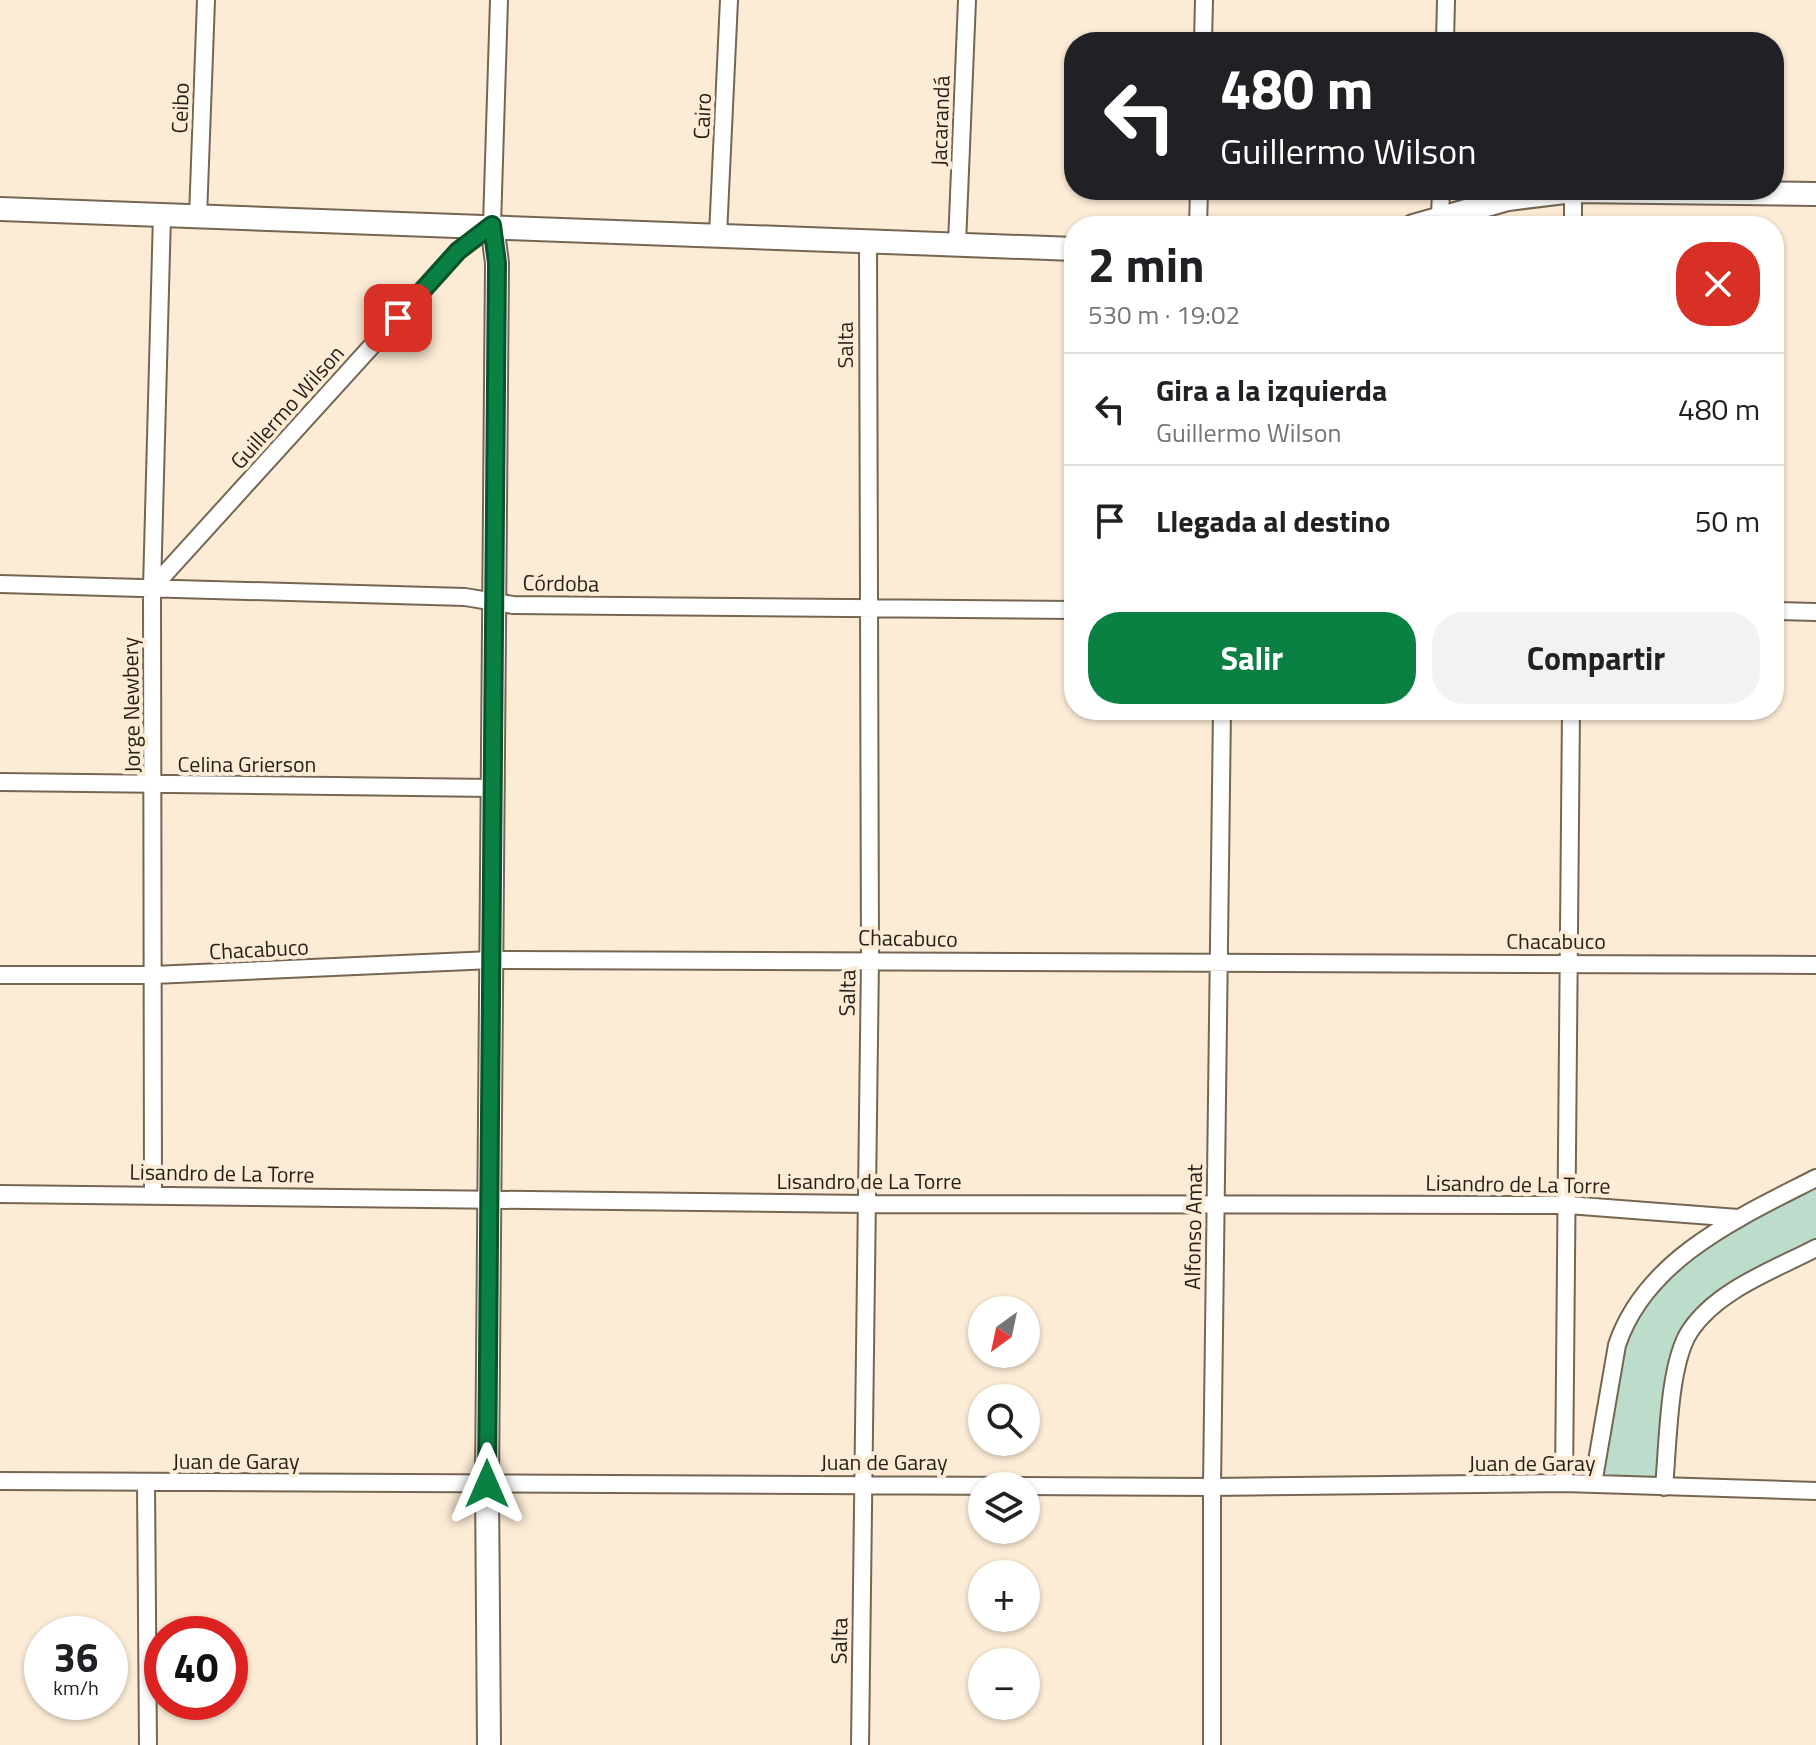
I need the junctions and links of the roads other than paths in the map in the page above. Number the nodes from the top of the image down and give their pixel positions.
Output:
1 (206, 0) edge
2 (499, 0) edge
3 (729, 0) edge
4 (967, 0) edge
5 (1204, 0) edge
6 (1446, 0) edge
7 (1203, 32) edge
8 (1445, 32) edge
9 (1784, 194) edge
10 (1816, 194) edge
11 (1512, 200) edge
12 (0, 209) edge
13 (162, 215) junction
14 (1444, 216) edge
15 (198, 217) junction
16 (492, 225) junction
17 (718, 235) junction
18 (868, 241) junction
19 (957, 244) junction
20 (1064, 249) edge
21 (0, 584) edge
22 (152, 588) junction
23 (494, 602) junction
24 (866, 609) junction
25 (1064, 610) edge
26 (1784, 611) edge
27 (1816, 612) edge
28 (1222, 720) edge
29 (1571, 720) edge
30 (0, 782) edge
31 (154, 785) junction
32 (493, 788) junction
33 (870, 959) junction
34 (492, 960) junction
35 (1569, 962) junction
36 (1219, 963) junction
37 (1816, 965) edge
38 (0, 975) edge
39 (153, 975) junction
40 (1816, 1178) edge
41 (153, 1193) junction
42 (0, 1194) edge
43 (489, 1200) junction
44 (1216, 1202) junction
45 (866, 1204) junction
46 (1568, 1205) junction
47 (1738, 1218) junction
48 (1816, 1248) edge
49 (0, 1481) edge
50 (146, 1483) junction
51 (863, 1483) junction
52 (1564, 1483) junction
53 (487, 1484) junction
54 (1593, 1484) junction
55 (1212, 1487) junction
56 (1664, 1487) junction
57 (1816, 1491) edge
58 (148, 1745) edge
59 (489, 1745) edge
60 (860, 1745) edge
61 (1212, 1745) edge

1 - 15 street, Ceibo
2 - 16 street
3 - 17 street, Cairo
4 - 19 street, Jacarandá
5 - 7 street
6 - 8 street
9 - 10 street
11 - 14 street
12 - 13 street
13 - 15 street
13 - 22 street, Jorge Newbery
15 - 16 street
16 - 17 street
16 - 22 street, Guillermo Wilson
16 - 23 street
17 - 18 street
18 - 19 street
18 - 24 street, Salta
19 - 20 street
21 - 22 street, Córdoba
22 - 23 street, Córdoba
22 - 31 street, Jorge Newbery
23 - 24 street, Córdoba
23 - 32 street
24 - 25 street, Córdoba
24 - 33 street, Salta
26 - 27 street
28 - 36 street, Alfonso Amat
29 - 35 street
30 - 31 street, Celina Grierson
31 - 32 street, Celina Grierson
31 - 39 street, Jorge Newbery
32 - 34 street
33 - 34 street, Chacabuco
33 - 36 street, Chacabuco
33 - 45 street, Salta
34 - 39 street, Chacabuco
34 - 43 street
35 - 36 street, Chacabuco
35 - 37 street, Chacabuco
35 - 46 street
36 - 44 street, Alfonso Amat
38 - 39 street, Chacabuco
39 - 41 street, Jorge Newbery
40 - 47 street
41 - 42 street, Lisandro de La Torre
41 - 43 street, Lisandro de La Torre
43 - 45 street, Lisandro de La Torre
43 - 53 street
44 - 45 street, Lisandro de La Torre
44 - 46 street, Lisandro de La Torre
44 - 55 street, Alfonso Amat
45 - 51 street, Salta
46 - 47 street, Lisandro de La Torre
46 - 52 street
47 - 54 street
48 - 56 street
49 - 50 street, Juan de Garay
50 - 53 street, Juan de Garay
50 - 58 street
51 - 53 street, Juan de Garay
51 - 55 street, Juan de Garay
51 - 60 street, Salta
52 - 54 street, Juan de Garay
52 - 55 street, Juan de Garay
53 - 59 street
54 - 56 street, Juan de Garay
55 - 61 street, Alfonso Amat
56 - 57 street, Juan de Garay

